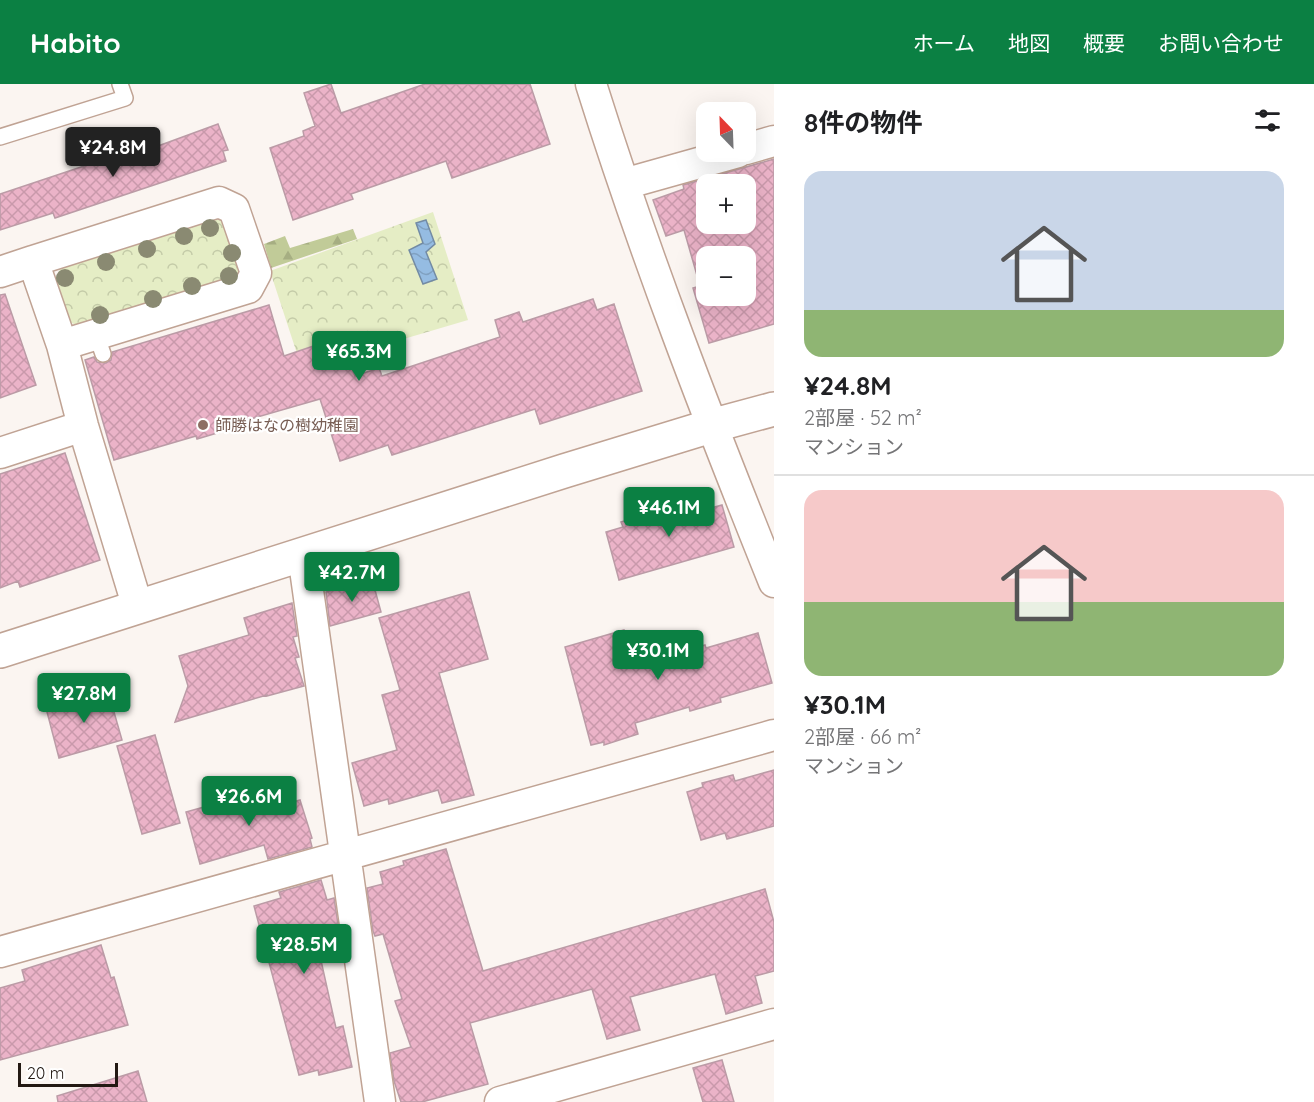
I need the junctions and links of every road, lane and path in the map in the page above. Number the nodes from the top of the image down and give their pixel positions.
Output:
1 (120, 84) edge
2 (591, 84) edge
3 (0, 137) edge
4 (774, 141) edge
5 (756, 146) edge
6 (702, 162) edge
7 (624, 184) junction
8 (33, 261) junction
9 (0, 272) edge
10 (62, 345) junction
11 (774, 409) edge
12 (88, 424) junction
13 (711, 426) junction
14 (0, 453) edge
15 (303, 555) junction
16 (774, 582) edge
17 (138, 608) junction
18 (0, 651) edge
19 (774, 735) edge
20 (345, 854) junction
21 (0, 952) edge
22 (774, 1024) edge
23 (380, 1102) edge
24 (500, 1102) edge

1 - 3 lane
2 - 7 street
4 - 5 street
6 - 7 street
7 - 13 street
8 - 9 street
8 - 10 street
8 - 10 street
10 - 12 street
11 - 13 street
12 - 14 street
12 - 17 street
13 - 15 street
13 - 16 street
15 - 17 street
15 - 20 street
17 - 18 street
19 - 20 street
20 - 21 street
20 - 23 street
22 - 24 street

